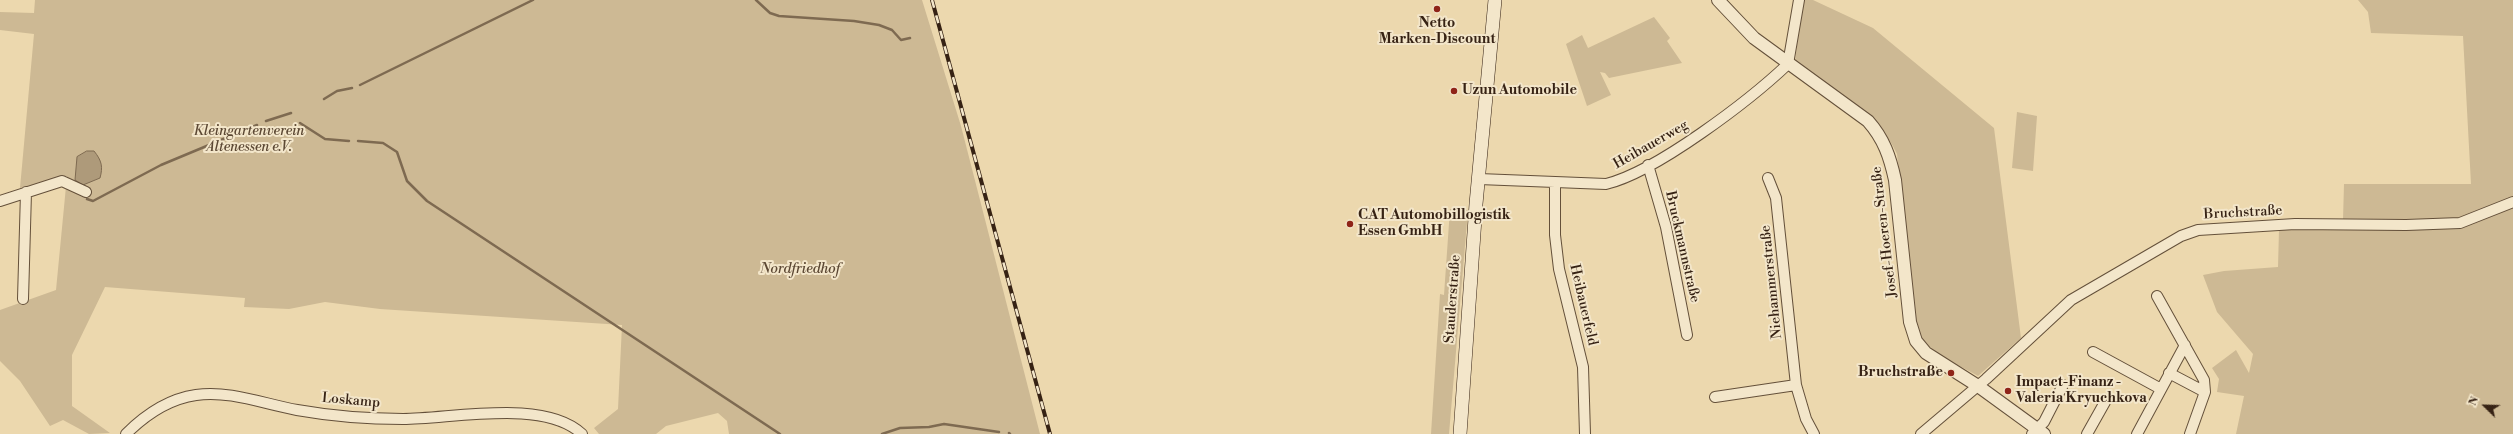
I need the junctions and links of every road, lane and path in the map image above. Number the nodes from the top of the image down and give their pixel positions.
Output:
1 (1495, 0) edge
2 (1718, 0) edge
3 (1799, 0) edge
4 (1788, 64) junction
5 (1648, 165) junction
6 (1768, 178) dead end
7 (1480, 179) junction
8 (1555, 182) junction
9 (26, 192) junction
10 (86, 192) dead end
11 (0, 201) edge
12 (2513, 202) edge
13 (2157, 296) dead end
14 (23, 300) dead end
15 (1687, 335) dead end
16 (2185, 345) junction
17 (2093, 352) dead end
18 (2170, 373) junction
19 (1796, 384) junction
20 (2063, 385) dead end
21 (1978, 386) junction
22 (2161, 388) junction
23 (2205, 392) junction
24 (1715, 397) dead end
25 (2105, 402) dead end
26 (2038, 432) edge
27 (126, 434) edge
28 (582, 434) edge
29 (1460, 434) edge
30 (1585, 434) edge
31 (1814, 434) edge
32 (1921, 434) edge
33 (2087, 434) edge
34 (2137, 434) edge
35 (2190, 434) edge

1 - 7 main road, Stauderstraße
2 - 4 street, Josef-Hoeren-Straße
3 - 4 street
4 - 5 street, Heibauerweg
4 - 21 street, Josef-Hoeren-Straße
5 - 8 street, Heibauerweg
5 - 15 street, Bruckmannstraße
6 - 19 street, Niehammerstraße
7 - 8 street, Heibauerweg
7 - 29 main road, Stauderstraße
8 - 30 street, Heibauerfeld
9 - 10 street
9 - 11 street
9 - 14 street
12 - 21 street, Bruchstraße
13 - 16 street
16 - 18 street
16 - 23 street
17 - 22 street
18 - 22 street
18 - 23 street
19 - 24 street
19 - 31 street, Niehammerstraße
20 - 26 street, Josef-Hoeren-Straße
21 - 26 street, Josef-Hoeren-Straße
21 - 32 street, Bruchstraße
22 - 34 street
23 - 35 street
25 - 33 street
27 - 28 street, Loskamp

